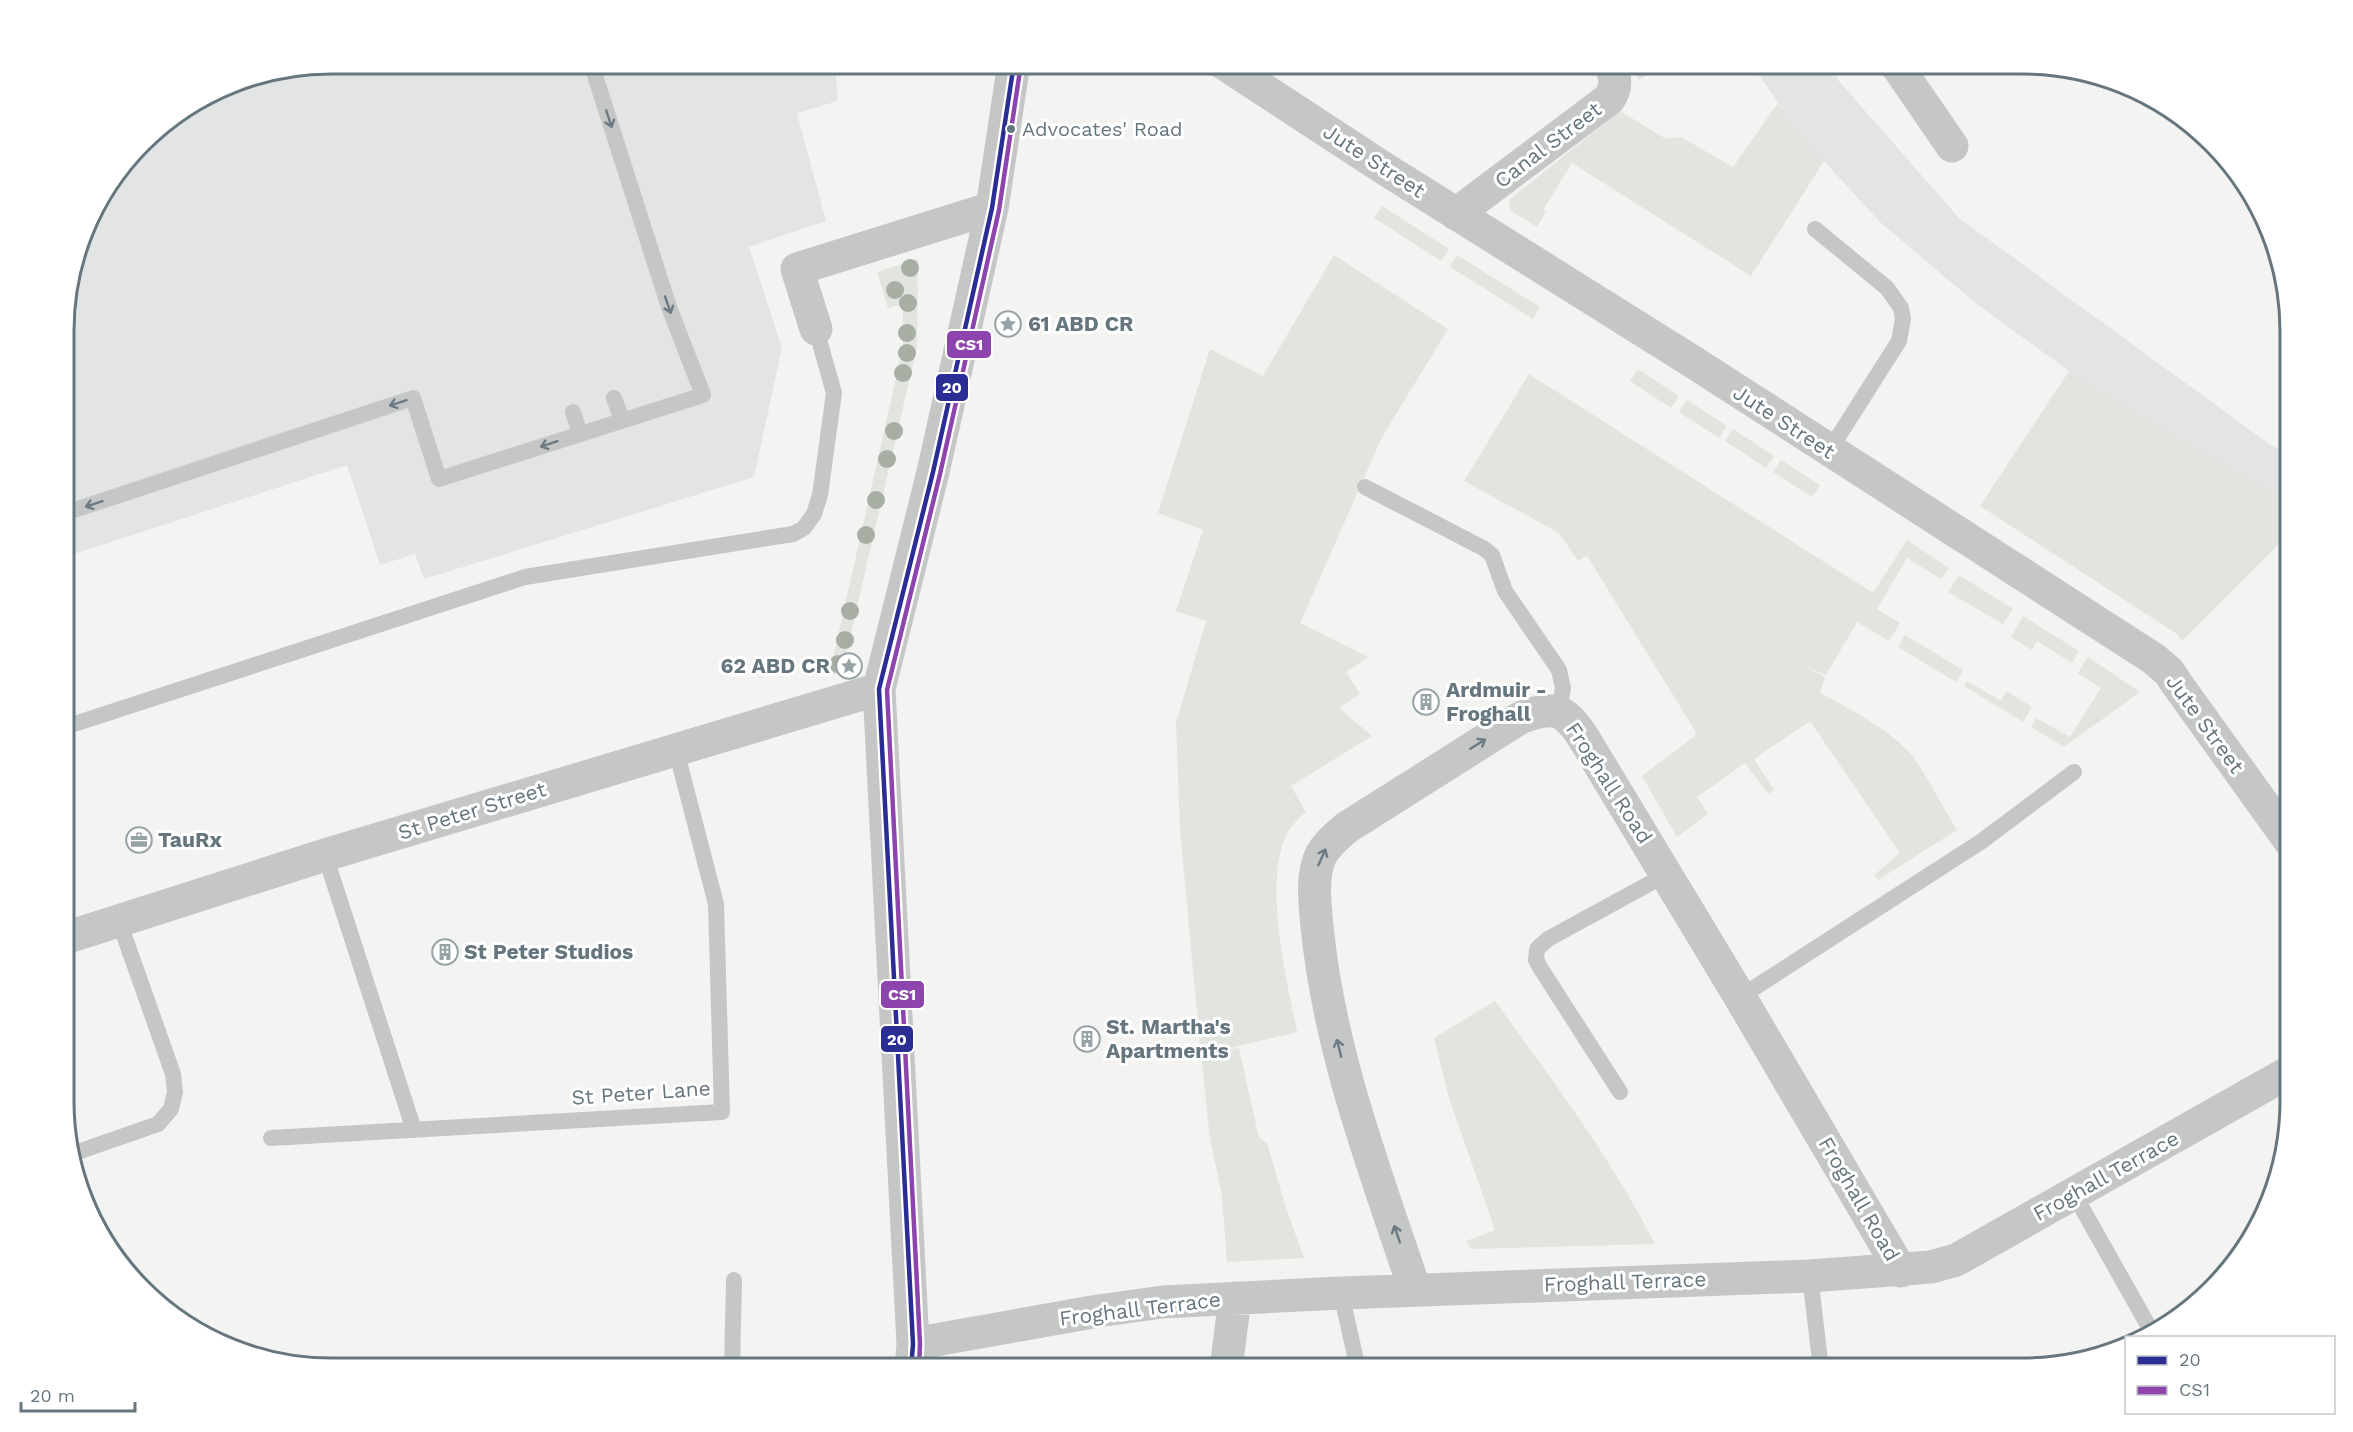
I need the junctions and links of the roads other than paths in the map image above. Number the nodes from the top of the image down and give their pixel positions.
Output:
1 (595, 74) edge
2 (1012, 74) edge
3 (1248, 74) edge
4 (1614, 74) edge
5 (1903, 74) edge
6 (1952, 146) dead end
7 (992, 208) junction
8 (1456, 214) junction
9 (1815, 229) dead end
10 (816, 329) joint
11 (615, 398) dead end
12 (573, 412) dead end
13 (622, 420) junction
14 (580, 434) junction
15 (1829, 451) junction
16 (1365, 487) dead end
17 (74, 510) edge
18 (879, 689) junction
19 (1559, 711) junction
20 (74, 724) edge
21 (676, 750) junction
22 (2074, 772) dead end
23 (2280, 827) edge
24 (325, 855) junction
25 (1667, 874) junction
26 (119, 921) junction
27 (74, 935) edge
28 (1740, 997) junction
29 (2280, 1077) edge
30 (1620, 1092) dead end
31 (414, 1130) junction
32 (272, 1138) dead end
33 (78, 1152) edge
34 (2074, 1194) junction
35 (1901, 1270) junction
36 (1810, 1276) junction
37 (734, 1280) dead end
38 (1415, 1290) junction
39 (1341, 1293) junction
40 (1235, 1298) junction
41 (2148, 1325) edge
42 (912, 1356) edge
43 (732, 1358) edge
44 (1227, 1358) edge
45 (1356, 1358) edge
46 (1820, 1358) edge

1 -> 13 lane
2 - 7 street
3 - 8 street, Jute Street
4 - 8 street, Canal Street
5 - 6 street
7 - 10 street
7 - 18 street
8 - 15 street, Jute Street
9 - 15 lane
10 - 20 lane
11 - 13 lane
12 - 14 lane
13 - 14 lane
14 -> 17 lane
15 - 23 street, Jute Street
16 - 19 lane
18 - 21 street, St Peter Street
18 - 42 street
19 - 25 street, Froghall Road
38 -> 19 street, Froghall Road
21 - 24 street, St Peter Street
21 - 31 lane, St Peter Lane
22 - 28 lane
24 - 26 street, St Peter Street
24 - 31 lane
25 - 28 street, Froghall Road
25 - 30 lane
26 - 27 street, St Peter Street
26 - 33 lane
28 - 35 street, Froghall Road
29 - 34 street, Froghall Terrace
31 - 32 lane, St Peter Lane
34 - 35 street, Froghall Terrace
34 - 41 lane
35 - 36 street, Froghall Terrace
36 - 38 street, Froghall Terrace
36 - 46 lane
37 - 43 lane
38 - 39 street, Froghall Terrace
39 - 40 street, Froghall Terrace
39 - 45 lane
40 - 42 street, Froghall Terrace
40 - 44 street

